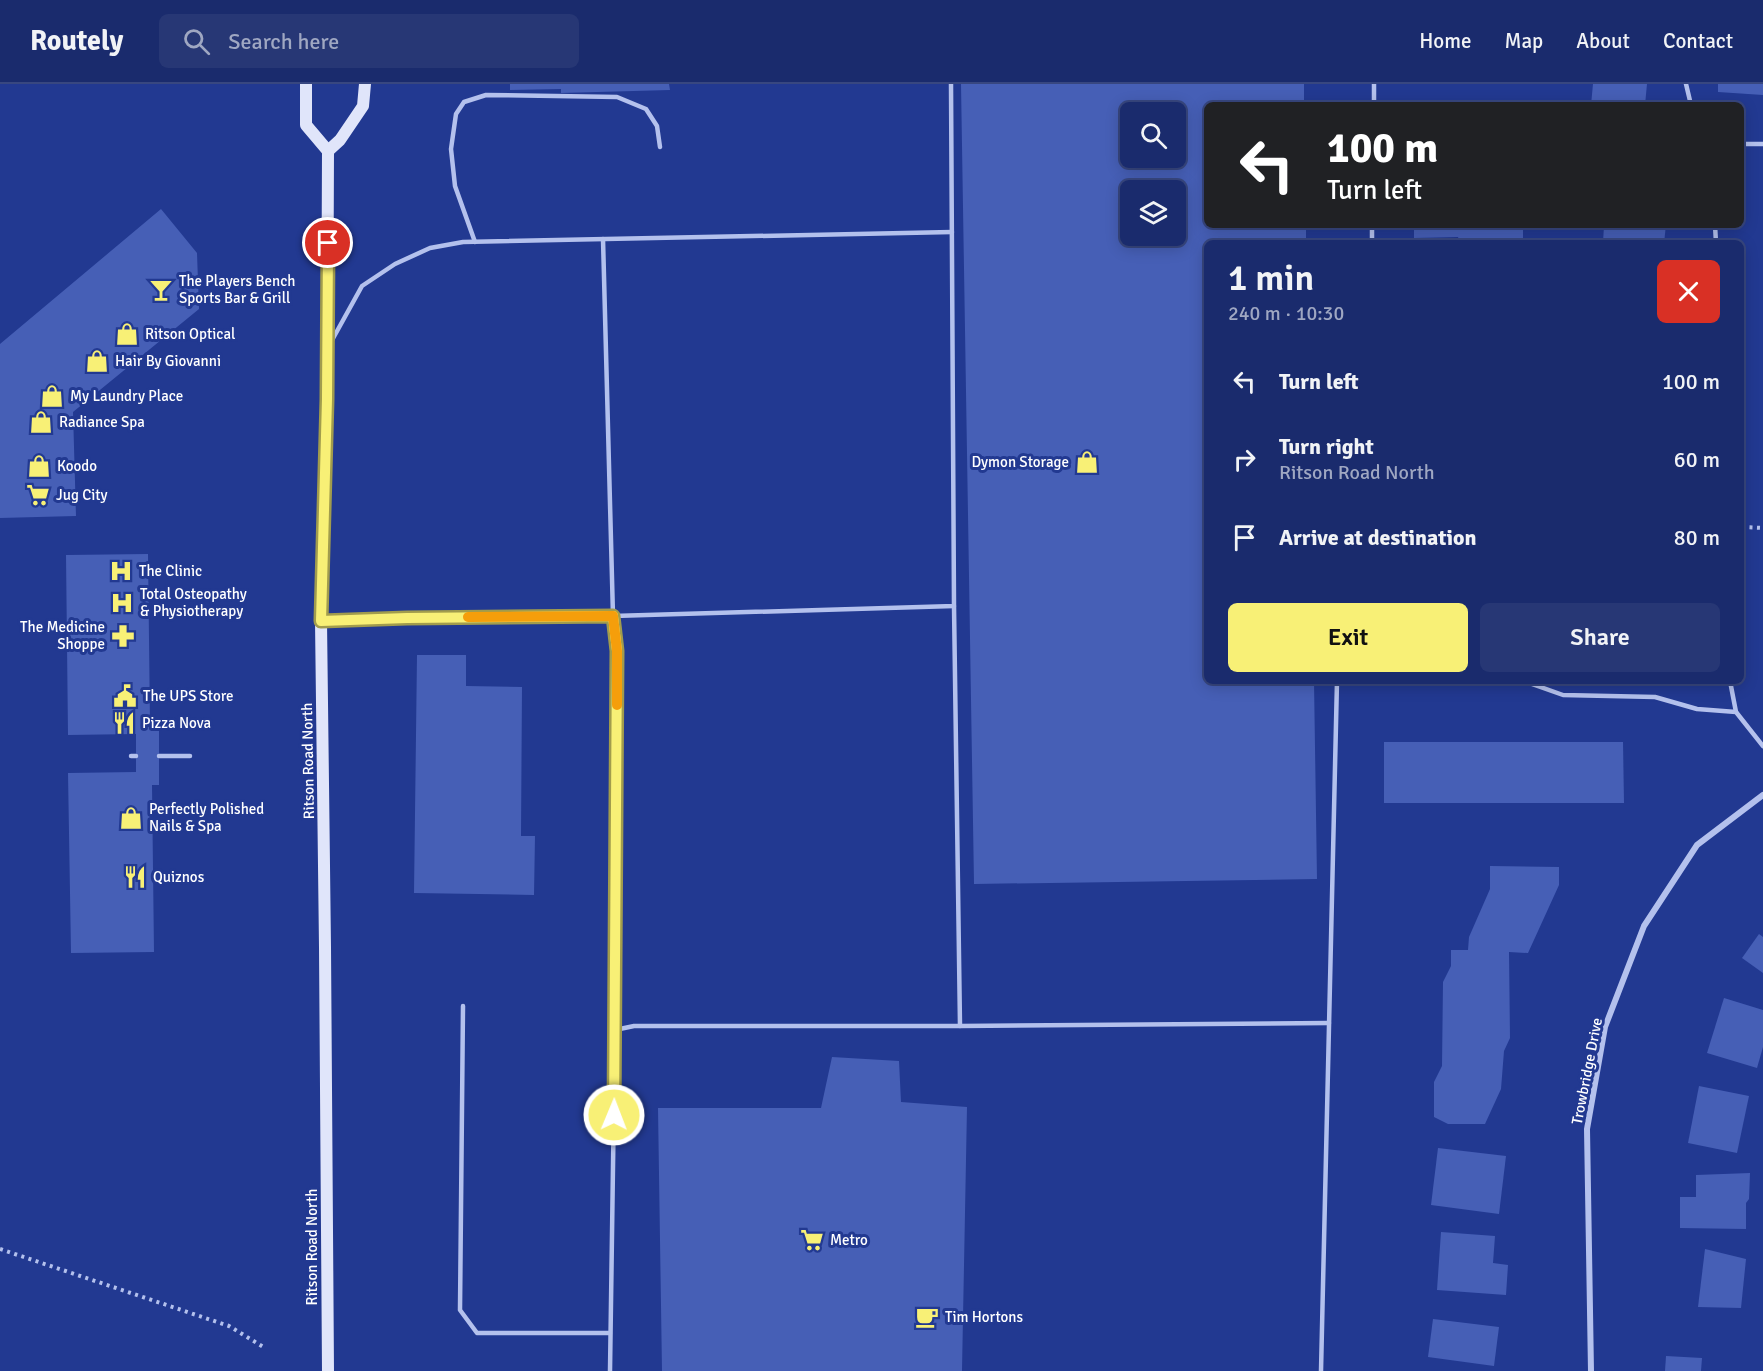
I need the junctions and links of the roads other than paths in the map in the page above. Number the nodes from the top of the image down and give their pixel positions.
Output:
1 (306, 84) edge
2 (364, 84) edge
3 (951, 84) edge
4 (1374, 84) edge
5 (1686, 84) edge
6 (1374, 102) edge
7 (1690, 102) edge
8 (1744, 144) edge
9 (1763, 144) edge
10 (660, 147) dead end
11 (328, 151) junction
12 (952, 232) junction
13 (603, 239) junction
14 (475, 242) junction
15 (328, 347) junction
16 (954, 606) junction
17 (613, 616) junction
18 (321, 621) junction
19 (1337, 684) edge
20 (1533, 684) edge
21 (1731, 684) edge
22 (1736, 712) junction
23 (1763, 746) edge
24 (159, 756) dead end
25 (190, 756) dead end
26 (1763, 795) edge
27 (463, 1005) dead end
28 (1329, 1023) junction
29 (960, 1026) junction
30 (615, 1030) junction
31 (610, 1333) junction
32 (328, 1371) edge
33 (609, 1371) edge
34 (1321, 1371) edge
35 (1591, 1371) edge

1 - 11 main road
2 - 11 main road
3 - 12 lane
4 - 6 lane
5 - 7 lane
8 - 9 lane
10 - 14 lane
11 - 15 main road, Ritson Road North
12 - 13 lane
12 - 16 lane
13 - 14 lane
13 - 17 lane
14 - 15 lane
15 - 18 main road, Ritson Road North
16 - 17 lane
16 - 29 lane
17 - 18 lane
17 - 30 lane
18 - 32 main road, Ritson Road North
19 - 28 lane
20 - 22 lane
21 - 22 lane
22 - 23 lane
24 - 25 lane
26 - 35 street, Trowbridge Drive
27 - 31 lane
28 - 29 lane
28 - 34 lane
29 - 30 lane
30 - 31 lane
31 - 33 lane

